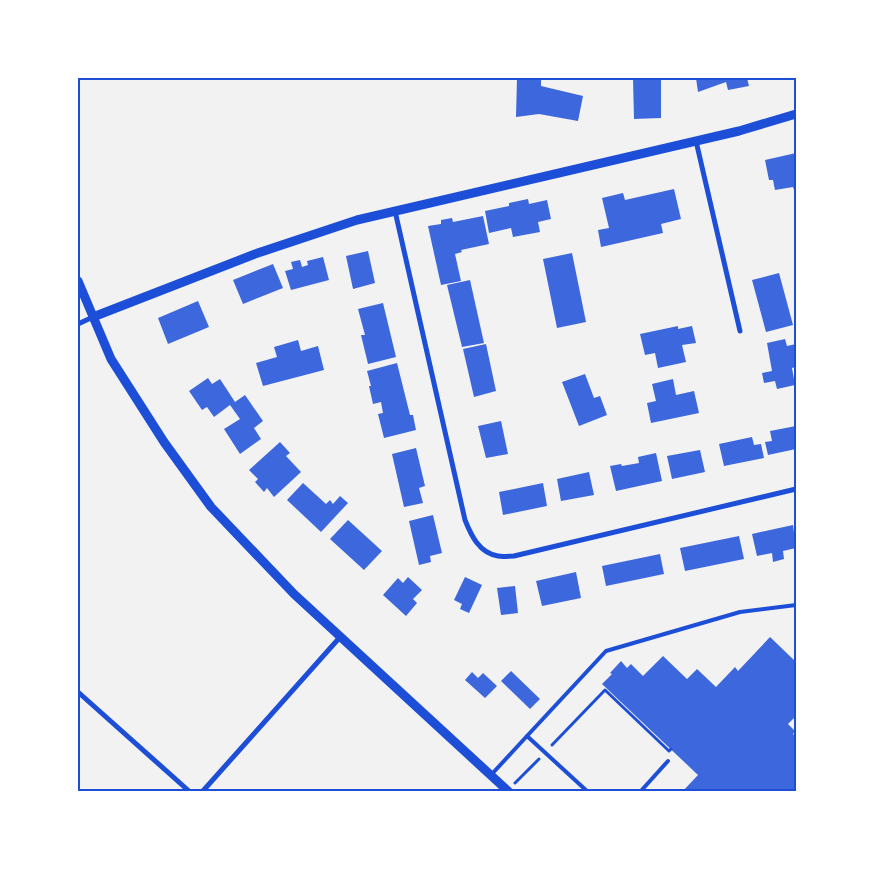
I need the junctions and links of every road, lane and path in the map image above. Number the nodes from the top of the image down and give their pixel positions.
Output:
1 (796, 114) edge
2 (696, 141) junction
3 (395, 211) junction
4 (78, 281) edge
5 (93, 317) junction
6 (78, 324) edge
7 (740, 331) dead end
8 (796, 489) edge
9 (796, 605) edge
10 (341, 636) junction
11 (78, 692) edge
12 (528, 736) junction
13 (671, 749) dead end
14 (545, 752) junction
15 (668, 761) dead end
16 (491, 775) junction
17 (508, 791) edge
18 (190, 792) edge
19 (202, 792) edge
20 (588, 792) edge
21 (640, 792) edge

1 - 2 street
2 - 3 street
2 - 7 street
3 - 5 street
3 - 8 street
4 - 5 street
5 - 6 street
5 - 10 street
9 - 12 lane
10 - 16 street
10 - 19 street
11 - 18 street
12 - 14 lane
12 - 16 lane
13 - 14 path
14 - 17 path
14 - 20 lane
15 - 21 lane
16 - 17 street

